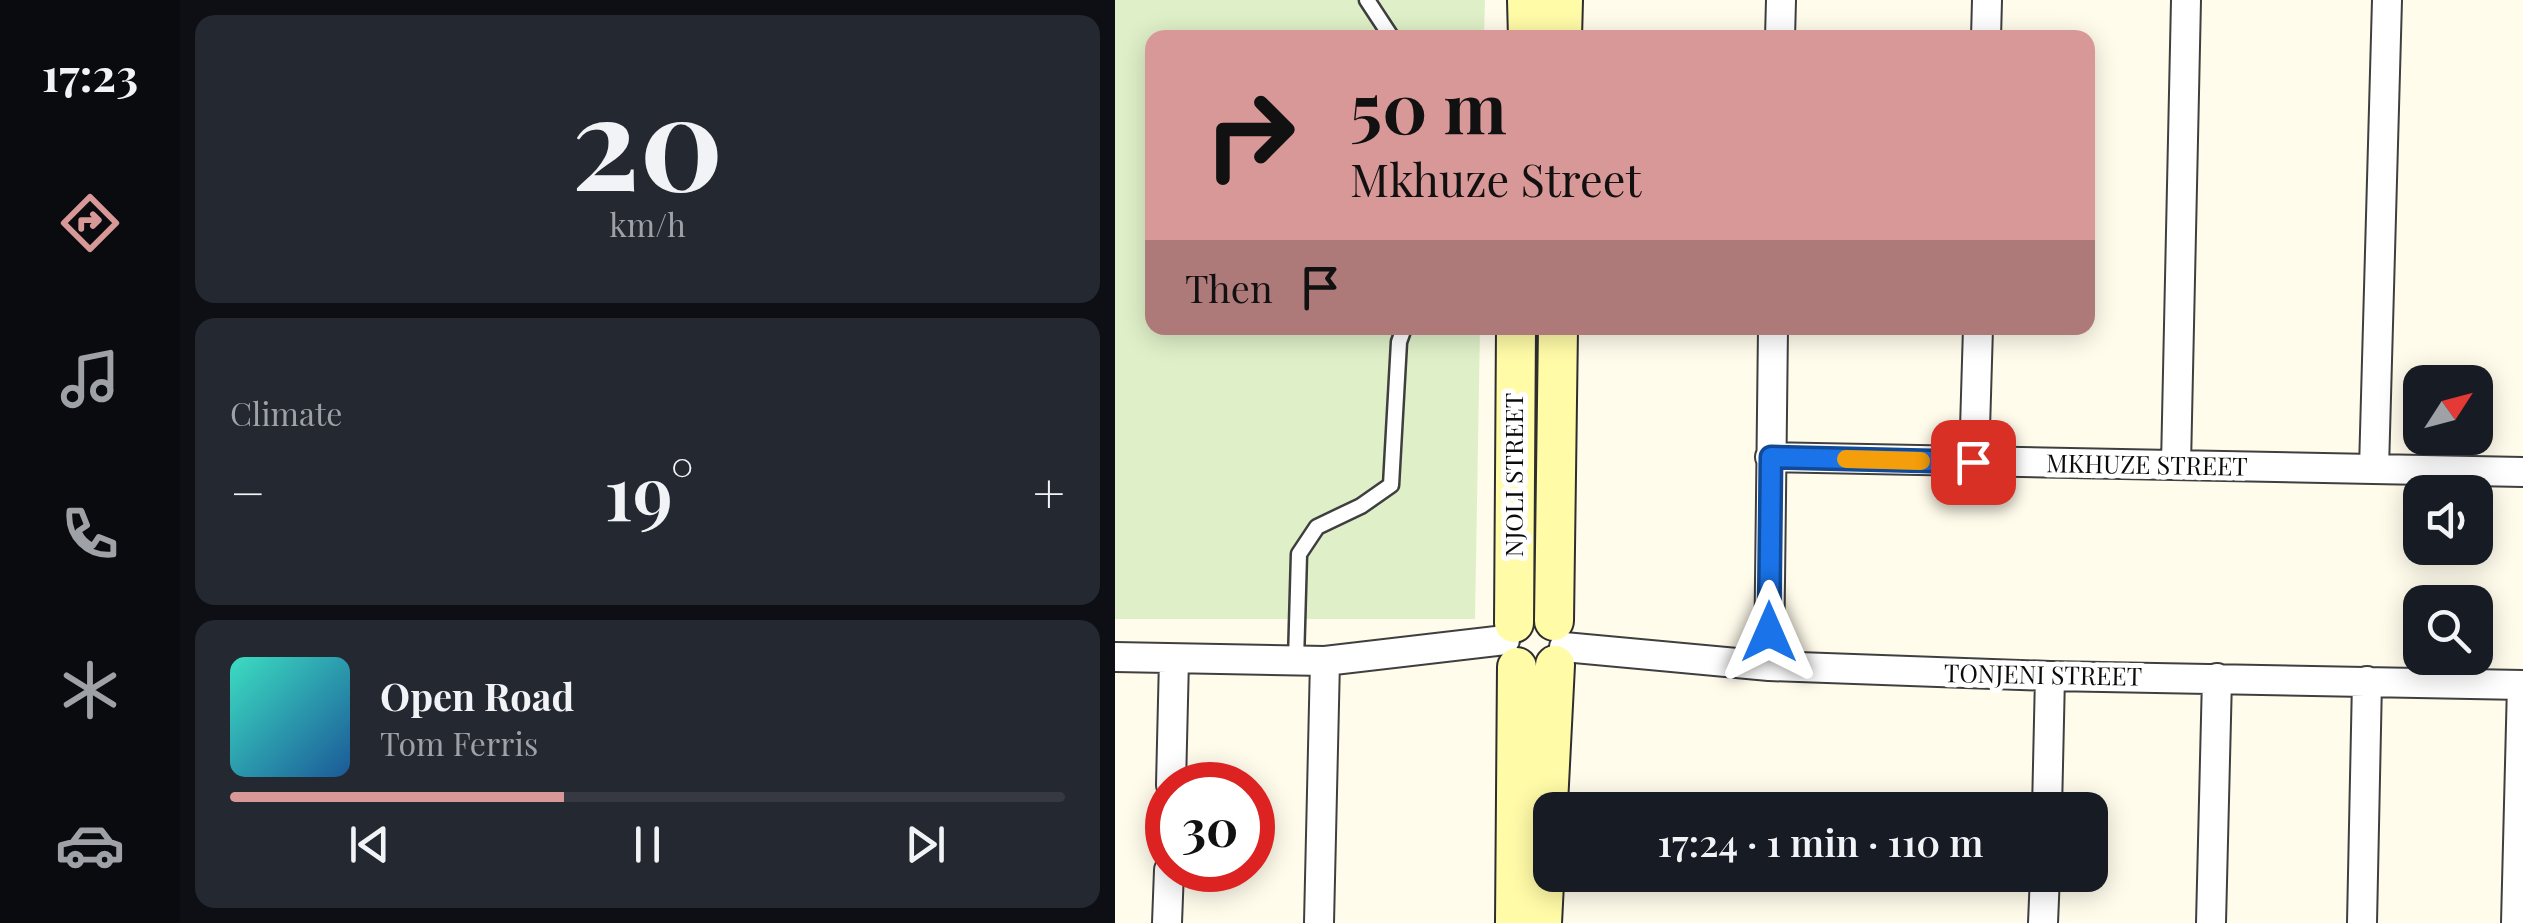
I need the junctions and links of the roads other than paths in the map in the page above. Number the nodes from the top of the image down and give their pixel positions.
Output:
1 (1367, 0) edge
2 (1527, 0) edge
3 (1563, 0) edge
4 (1781, 0) edge
5 (1987, 0) edge
6 (2186, 0) edge
7 (2387, 0) edge
8 (1388, 30) edge
9 (1527, 30) edge
10 (1562, 30) edge
11 (1781, 30) edge
12 (1986, 30) edge
13 (1402, 335) edge
14 (1516, 335) edge
15 (1557, 335) edge
16 (1773, 335) edge
17 (1977, 335) edge
18 (1771, 457) junction
19 (1973, 462) junction
20 (2176, 465) junction
21 (2374, 468) junction
22 (2523, 472) edge
23 (1535, 644) junction
24 (1115, 658) edge
25 (1174, 659) junction
26 (1297, 660) junction
27 (1325, 661) junction
28 (1769, 666) junction
29 (2049, 676) junction
30 (2217, 678) junction
31 (2367, 681) junction
32 (2522, 685) edge
33 (1172, 762) edge
34 (1545, 792) edge
35 (2047, 792) edge
36 (1168, 892) edge
37 (1544, 892) edge
38 (2044, 892) edge
39 (1167, 923) edge
40 (1319, 923) edge
41 (1515, 923) edge
42 (1542, 923) edge
43 (2043, 923) edge
44 (2211, 923) edge
45 (2362, 923) edge
46 (2516, 923) edge

1 - 8 lane
2 - 9 main road
3 - 10 main road
4 - 11 street
5 - 12 street
6 - 20 street
7 - 21 street
13 - 26 lane
14 - 23 main road, NJOLI STREET
15 - 23 main road, NJOLI STREET
16 - 18 street
17 - 19 street
18 - 19 street, MKHUZE STREET
18 - 28 street
19 - 20 street, MKHUZE STREET
20 - 21 street, MKHUZE STREET
21 - 22 street, MKHUZE STREET
23 - 27 street, TONJENI STREET
23 - 28 street, TONJENI STREET
23 - 34 main road, NJOLI STREET
23 - 41 main road, NJOLI STREET
24 - 25 street, TONJENI STREET
25 - 26 street, TONJENI STREET
25 - 33 street
26 - 27 street, TONJENI STREET
27 - 40 street
28 - 29 street, TONJENI STREET
29 - 30 street, TONJENI STREET
29 - 35 street
30 - 31 street, TONJENI STREET
30 - 44 street
31 - 32 street, TONJENI STREET
31 - 45 street
32 - 46 street
36 - 39 street
37 - 42 main road, NJOLI STREET
38 - 43 street

